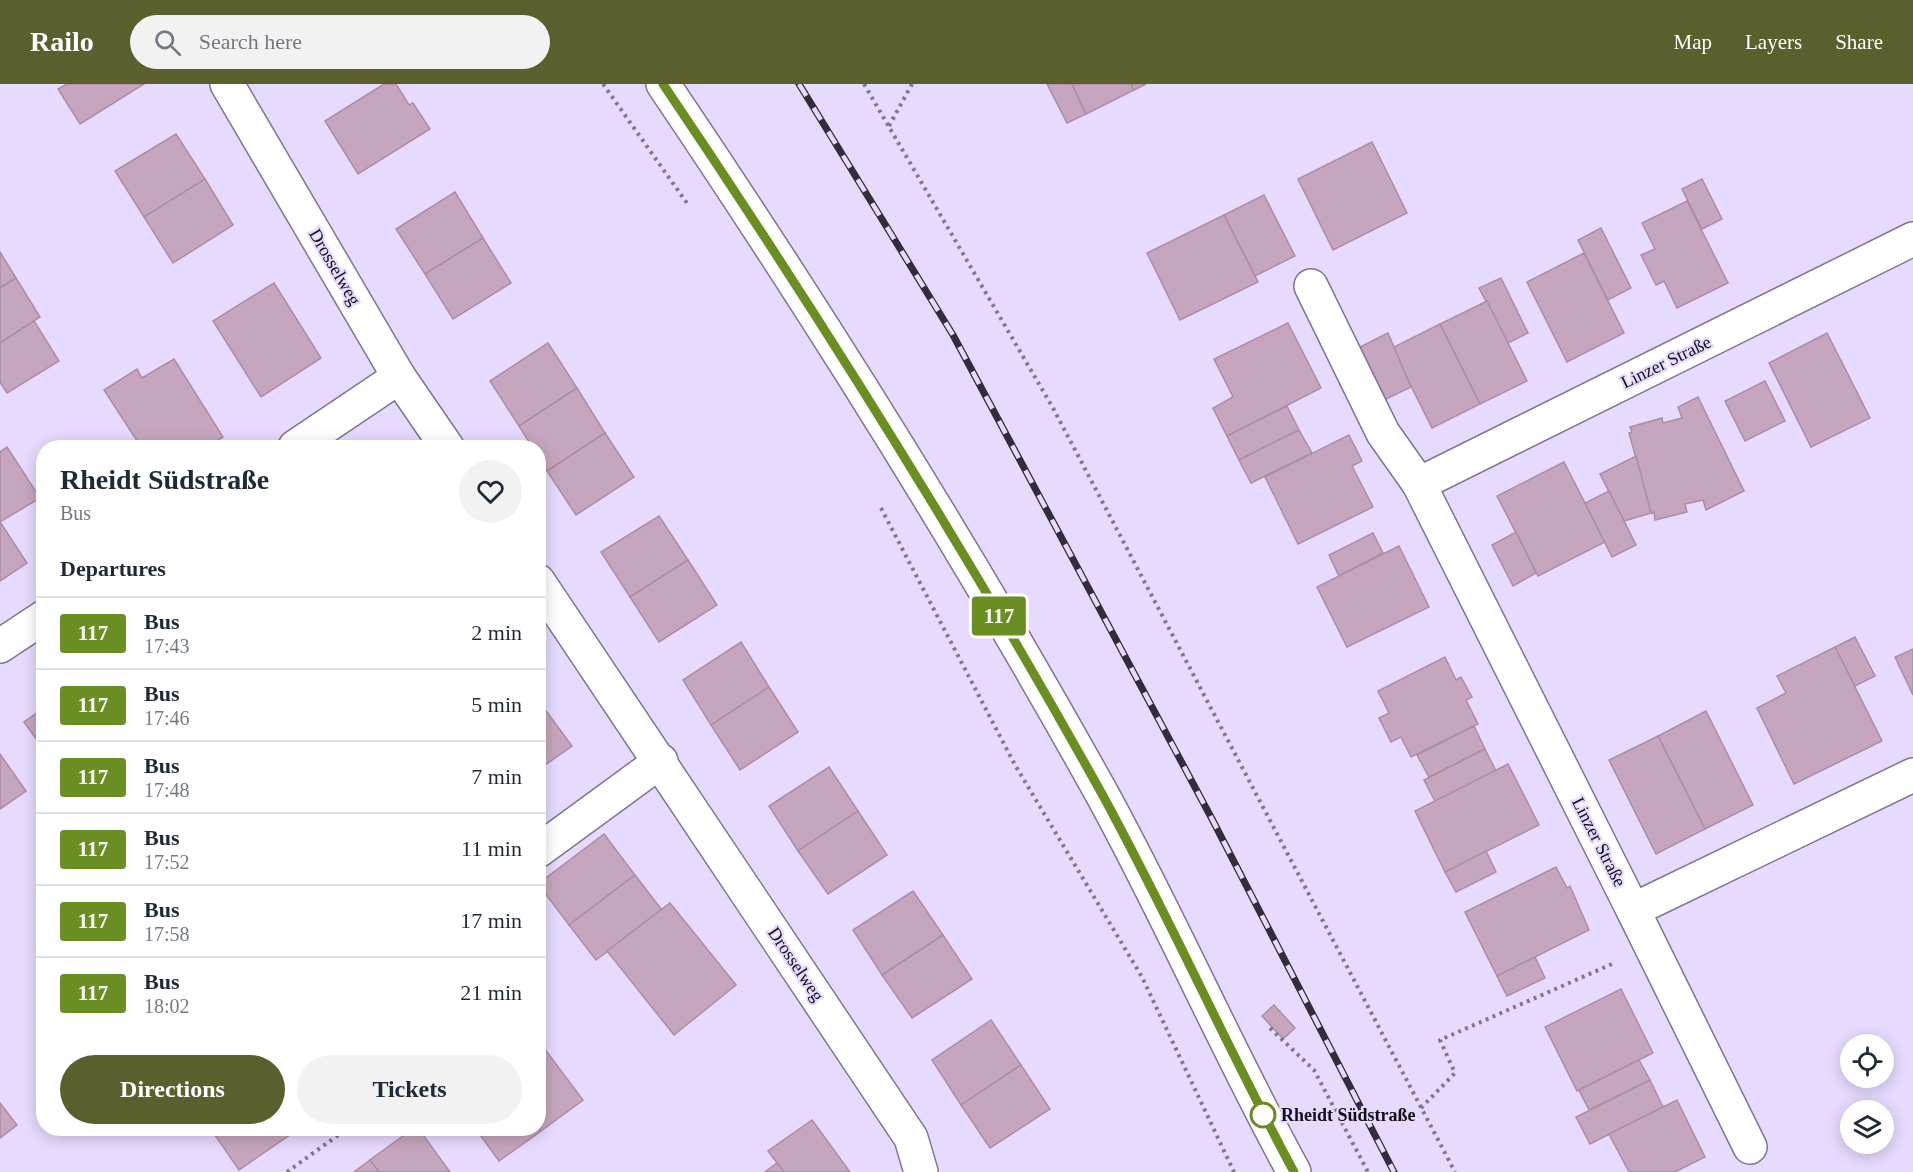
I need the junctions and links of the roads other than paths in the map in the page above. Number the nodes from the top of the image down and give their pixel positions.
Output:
1 (227, 84) edge
2 (663, 84) edge
3 (1913, 239) edge
4 (1311, 286) dead end
5 (399, 377) junction
6 (305, 440) edge
7 (442, 440) edge
8 (1419, 484) junction
9 (546, 593) edge
10 (36, 622) edge
11 (0, 646) edge
12 (661, 761) junction
13 (1913, 775) edge
14 (546, 845) edge
15 (1633, 910) junction
16 (1750, 1147) dead end
17 (921, 1172) edge
18 (1294, 1172) edge

1 - 5 street, Drosselweg
2 - 18 street
3 - 8 street, Linzer Straße
4 - 8 street, Linzer Straße
5 - 6 street
5 - 7 street, Drosselweg
8 - 15 street, Linzer Straße
9 - 12 street, Drosselweg
10 - 11 street
12 - 14 street
12 - 17 street, Drosselweg
13 - 15 street
15 - 16 street, Linzer Straße

